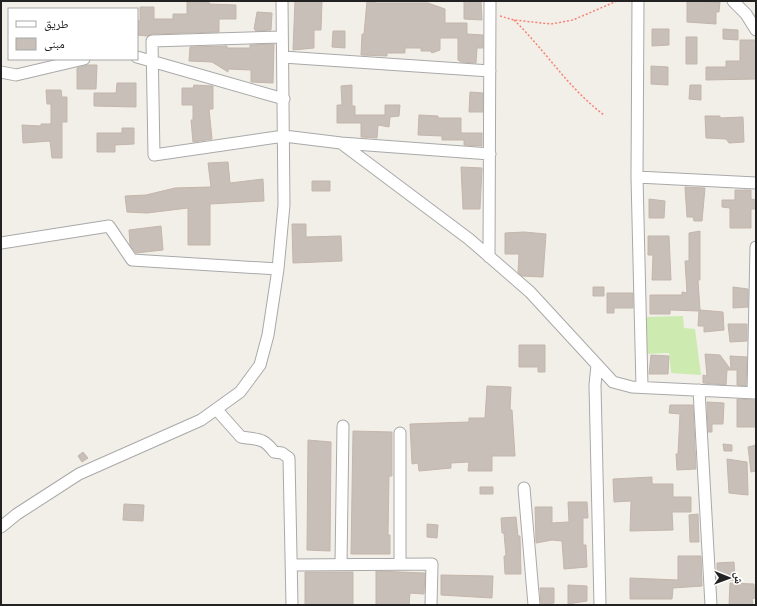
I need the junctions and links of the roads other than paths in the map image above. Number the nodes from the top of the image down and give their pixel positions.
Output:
1 (282, 1) edge
2 (490, 1) edge
3 (638, 1) edge
4 (733, 1) edge
5 (756, 30) edge
6 (282, 37) junction
7 (138, 57) edge
8 (283, 57) junction
9 (80, 60) edge
10 (151, 60) junction
11 (490, 71) junction
12 (1, 72) edge
13 (284, 99) junction
14 (284, 136) junction
15 (341, 143) junction
16 (490, 154) junction
17 (637, 177) junction
18 (756, 183) edge
19 (1, 243) edge
20 (756, 247) edge
21 (489, 257) junction
22 (278, 269) junction
23 (597, 365) junction
24 (642, 387) junction
25 (699, 390) junction
26 (754, 393) edge
27 (216, 409) junction
28 (343, 426) dead end
29 (400, 433) dead end
30 (524, 488) dead end
31 (1, 527) edge
32 (342, 564) junction
33 (400, 564) junction
34 (292, 565) junction
35 (292, 605) edge
36 (431, 605) edge
37 (534, 605) edge
38 (600, 605) edge
39 (711, 605) edge

1 - 6 street
2 - 11 street
3 - 17 street
4 - 5 street
6 - 8 street
6 - 10 street
7 - 10 street
8 - 11 street
8 - 13 street
9 - 12 street
10 - 13 street
10 - 14 street
11 - 16 street
13 - 14 street
14 - 15 street
14 - 22 street
15 - 16 street
15 - 21 street
16 - 21 street
17 - 18 street
17 - 24 street
19 - 22 street
20 - 26 street
21 - 23 street
22 - 27 street
23 - 24 street
23 - 38 street
24 - 25 street
25 - 26 street
25 - 39 street
27 - 31 street
27 - 34 street
28 - 32 street
29 - 33 street
30 - 37 street
32 - 33 street
32 - 34 street
33 - 36 street
34 - 35 street

